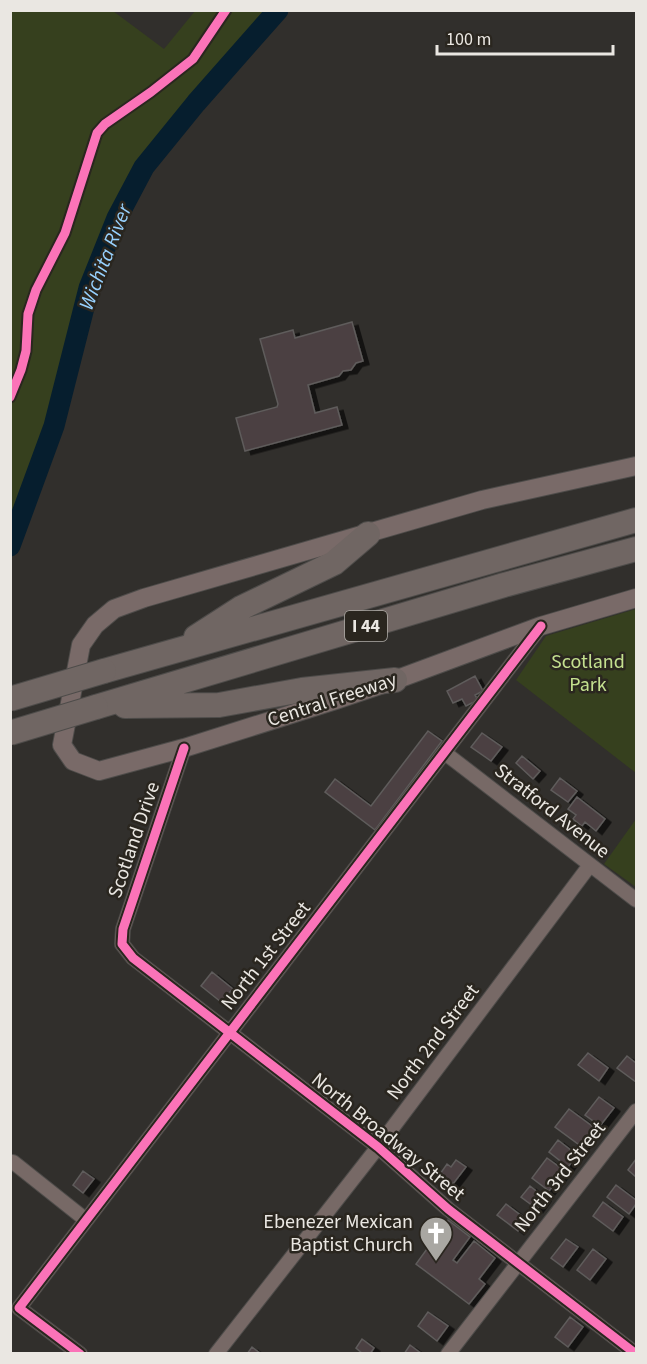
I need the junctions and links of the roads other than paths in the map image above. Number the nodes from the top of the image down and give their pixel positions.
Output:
1 (636, 466) edge
2 (636, 520) edge
3 (368, 534) junction
4 (636, 549) edge
5 (636, 598) edge
6 (541, 626) junction
7 (175, 650) junction
8 (395, 680) junction
9 (10, 699) edge
10 (96, 706) junction
11 (10, 732) edge
12 (184, 748) junction
13 (445, 753) junction
14 (590, 864) junction
15 (636, 900) edge
16 (122, 944) joint
17 (229, 1032) junction
18 (636, 1111) edge
19 (378, 1148) junction
20 (13, 1162) dead end
21 (86, 1220) junction
22 (517, 1263) junction
23 (80, 1353) edge
24 (216, 1353) edge
25 (448, 1353) edge
26 (636, 1353) edge

1 - 3 main road, Central Freeway
2 - 7 highway, I 44
3 - 7 highway
3 - 12 main road, Central Freeway
4 - 10 highway, I 44
5 - 6 main road, Central Freeway
6 - 8 main road, Central Freeway
6 - 13 street, North 1st Street
7 - 9 highway, I 44, bridge
8 - 10 highway
8 - 12 main road, Central Freeway
10 - 11 highway, I 44, bridge
12 - 16 street, Scotland Drive
13 - 14 street, Stratford Avenue
13 - 17 street, North 1st Street
14 - 15 street, Stratford Avenue
14 - 19 street, North 2nd Street
16 - 17 street, North Broadway Street
17 - 19 street, North Broadway Street
17 - 21 street, North 1st Street
18 - 22 street, North 3rd Street
19 - 22 street, North Broadway Street
19 - 24 street, North 2nd Street
20 - 21 street
21 - 23 street, North 1st Street
22 - 25 street, North 3rd Street
22 - 26 street, North Broadway Street

